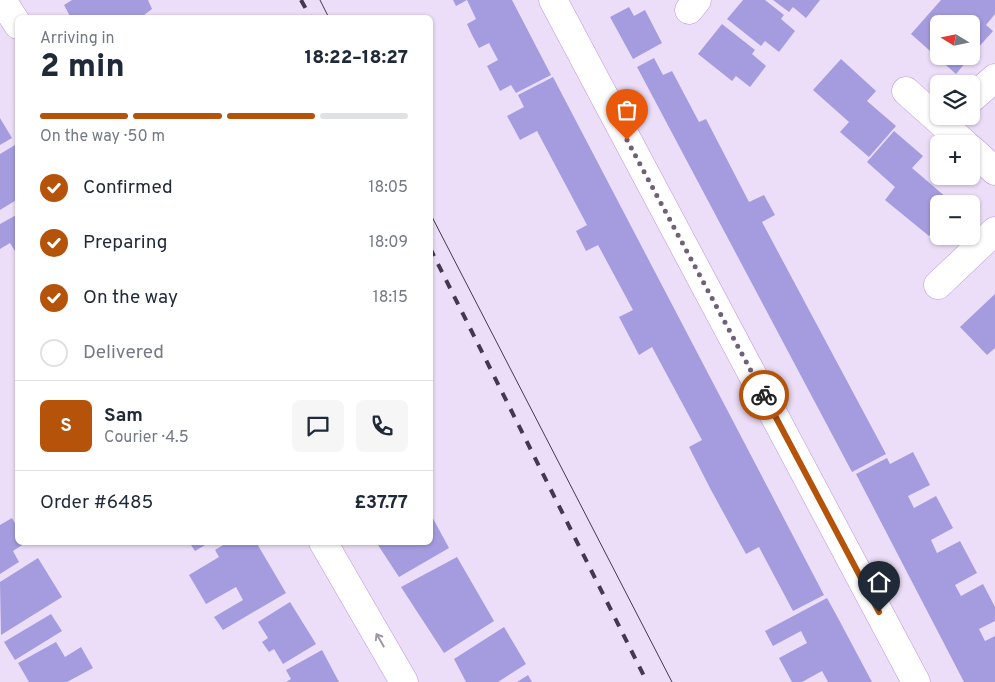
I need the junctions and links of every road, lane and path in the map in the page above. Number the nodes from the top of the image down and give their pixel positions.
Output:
1 (2, 0) edge
2 (553, 0) edge
3 (15, 20) edge
4 (995, 78) edge
5 (906, 91) dead end
6 (980, 91) edge
7 (930, 108) edge
8 (980, 157) edge
9 (995, 171) edge
10 (995, 231) edge
11 (938, 285) dead end
12 (325, 545) edge
13 (404, 682) edge
14 (916, 682) edge

1 - 3 street
2 - 14 street
4 - 6 street
5 - 7 street
8 - 9 street
10 - 11 street
13 -> 12 street

